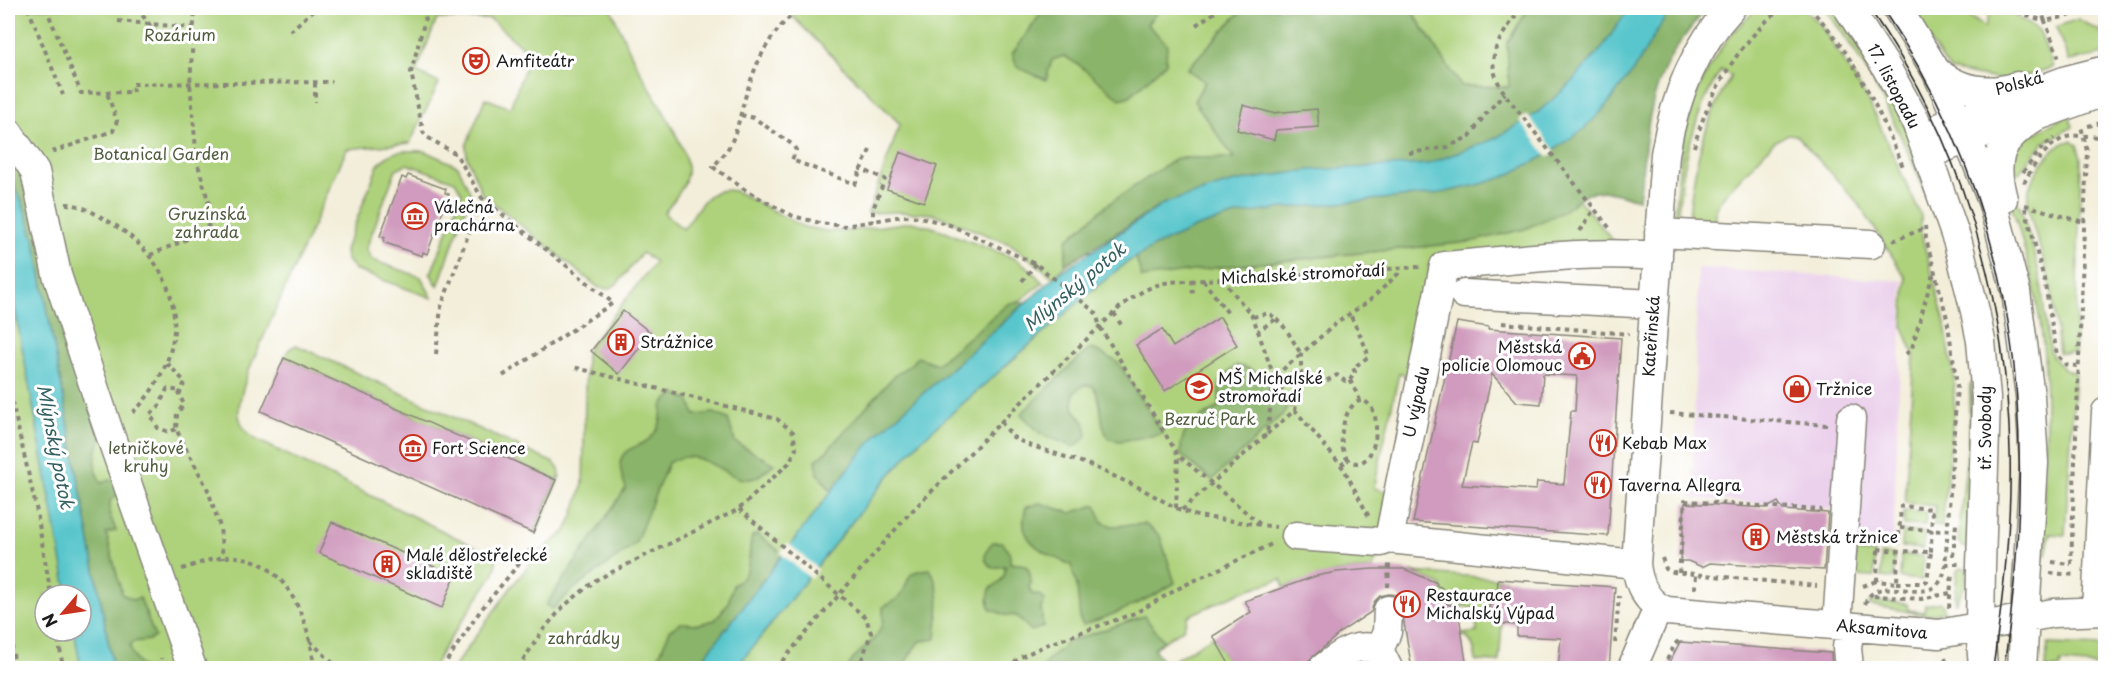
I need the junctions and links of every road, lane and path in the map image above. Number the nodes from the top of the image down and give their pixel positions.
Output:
1 (12, 8) edge
2 (28, 8) edge
3 (46, 8) edge
4 (138, 8) edge
5 (195, 8) edge
6 (316, 8) edge
7 (428, 8) edge
8 (1221, 8) edge
9 (1521, 8) edge
10 (1731, 8) edge
11 (1781, 8) edge
12 (1809, 8) edge
13 (1848, 8) edge
14 (1897, 8) edge
15 (2010, 8) edge
16 (2040, 8) edge
17 (2105, 8) edge
18 (790, 17) dead end
19 (8, 20) edge
20 (118, 21) dead end
21 (2045, 21) junction
22 (150, 24) junction
23 (1196, 25) dead end
24 (193, 28) junction
25 (290, 31) dead end
26 (155, 32) dead end
27 (2106, 61) edge
28 (2061, 64) dead end
29 (2106, 70) edge
30 (1936, 71) junction
31 (332, 82) dead end
32 (190, 83) junction
33 (315, 83) junction
34 (2106, 91) edge
35 (107, 93) junction
36 (63, 95) dead end
37 (1506, 95) junction
38 (315, 102) dead end
39 (741, 115) junction
40 (2035, 117) junction
41 (2106, 122) edge
42 (2081, 127) junction
43 (1963, 129) junction
44 (8, 132) edge
45 (2084, 137) junction
46 (2106, 137) edge
47 (1924, 145) junction
48 (870, 150) dead end
49 (1409, 153) dead end
50 (1692, 154) dead end
51 (29, 160) junction
52 (861, 169) junction
53 (2022, 174) dead end
54 (1906, 175) dead end
55 (2022, 192) dead end
56 (1941, 194) joint
57 (482, 198) junction
58 (2022, 198) dead end
59 (41, 203) junction
60 (2024, 205) junction
61 (1925, 218) dead end
62 (873, 221) junction
63 (2083, 222) junction
64 (1933, 226) dead end
65 (1925, 228) junction
66 (1871, 244) joint
67 (1643, 249) junction
68 (150, 255) junction
69 (1036, 264) junction
70 (1444, 266) junction
71 (1399, 268) junction
72 (1943, 268) dead end
73 (1936, 272) junction
74 (1226, 278) junction
75 (1192, 280) junction
76 (1203, 280) junction
77 (1022, 281) dead end
78 (1464, 294) dead end
79 (1193, 296) dead end
80 (1653, 304) junction
81 (1114, 313) junction
82 (1350, 314) junction
83 (1230, 316) dead end
84 (1253, 317) junction
85 (1276, 319) junction
86 (1493, 322) dead end
87 (1100, 327) junction
88 (1123, 328) dead end
89 (1258, 331) junction
90 (1630, 334) dead end
91 (436, 354) dead end
92 (1301, 354) junction
93 (1905, 354) dead end
94 (167, 363) junction
95 (2077, 366) junction
96 (573, 367) dead end
97 (501, 377) dead end
98 (1274, 377) junction
99 (1350, 380) junction
100 (1300, 383) junction
101 (8, 384) edge
102 (181, 391) junction
103 (1361, 402) junction
104 (1295, 410) junction
105 (2106, 412) edge
106 (1670, 413) dead end
107 (1000, 422) junction
108 (1851, 423) joint
109 (107, 426) junction
110 (176, 429) junction
111 (1267, 434) junction
112 (2034, 443) junction
113 (1178, 455) junction
114 (1348, 460) junction
115 (1341, 465) junction
116 (1211, 484) junction
117 (1176, 508) junction
118 (739, 509) junction
119 (1182, 510) junction
120 (1833, 510) dead end
121 (1260, 524) junction
122 (1900, 528) junction
123 (1931, 530) junction
124 (1943, 531) dead end
125 (1382, 533) junction
126 (1296, 536) junction
127 (532, 548) dead end
128 (1898, 550) junction
129 (1930, 552) junction
130 (223, 559) junction
131 (1636, 564) junction
132 (2071, 564) dead end
133 (1952, 573) dead end
134 (1696, 575) junction
135 (161, 579) junction
136 (1897, 582) junction
137 (49, 583) edge
138 (1839, 588) junction
139 (1618, 589) dead end
140 (1695, 589) dead end
141 (1950, 593) junction
142 (839, 594) junction
143 (1874, 596) dead end
144 (1658, 608) junction
145 (1388, 609) dead end
146 (1949, 609) dead end
147 (2101, 611) edge
148 (8, 618) edge
149 (1851, 618) junction
150 (2025, 618) junction
151 (1980, 627) junction
152 (309, 640) junction
153 (2103, 642) dead end
154 (59, 643) edge
155 (1629, 655) edge
156 (1383, 659) edge
157 (2104, 664) edge
158 (15, 669) edge
159 (63, 669) edge
160 (192, 669) edge
161 (314, 669) edge
162 (338, 669) edge
163 (442, 669) edge
164 (518, 669) edge
165 (776, 669) edge
166 (859, 669) edge
167 (1007, 669) edge
168 (1323, 669) edge
169 (1850, 669) edge
170 (1983, 669) edge
171 (2022, 669) edge

1 - 19 path
2 - 36 path
3 - 35 path
4 - 22 path
5 - 24 path
6 - 25 path
7 - 57 path
8 - 23 path
9 - 37 path
10 - 67 street, Kateřinská
11 - 50 path
12 - 54 path
13 - 47 street, 17. listopadu
14 - 30 street
15 - 21 path
16 - 21 path
17 - 21 path
18 - 39 path
20 - 22 path
21 - 28 path
22 - 24 path
22 - 26 path
24 - 32 path
27 - 30 street, Polská
29 - 43 street, Polská
30 - 43 street
31 - 33 path
32 - 33 path
32 - 35 path
32 - 68 path
33 - 38 path
34 - 40 street
35 - 51 path
37 - 49 path
37 - 67 path
39 - 52 path
39 - 62 path
40 - 43 street
40 - 112 street
41 - 42 path
42 - 45 path
42 - 53 path
43 - 47 street
43 - 112 street
44 - 51 street
45 - 46 path
45 - 55 path
45 - 63 path
47 - 56 street, 17. listopadu
48 - 52 path
51 - 59 street
52 - 62 path
56 - 151 street, tř. Svobody
57 - 91 path
57 - 97 path
58 - 60 path
59 - 68 path
59 - 109 street
60 - 63 path
60 - 95 path
61 - 65 path
62 - 69 path
63 - 95 path
64 - 65 path
65 - 66 path
65 - 73 path
66 - 67 street
67 - 70 street
67 - 80 street, Kateřinská
68 - 94 path
69 - 77 path
69 - 87 path
70 - 71 path, Michalské stromořadí
70 - 125 street, U výpadu
71 - 74 path, Michalské stromořadí
71 - 82 path
72 - 73 path
73 - 93 path
73 - 149 path
74 - 76 path, Michalské stromořadí
74 - 84 path
75 - 76 path, Michalské stromořadí
75 - 79 path
75 - 81 path, Michalské stromořadí
76 - 83 path
78 - 80 street
80 - 131 street, Kateřinská
81 - 87 path, Michalské stromořadí
81 - 88 path
82 - 92 path
82 - 99 path
84 - 85 path
84 - 89 path
85 - 89 path
85 - 92 path
86 - 90 path
87 - 107 path, Michalské stromořadí
87 - 113 path
89 - 98 path
92 - 98 path
92 - 100 path
94 - 102 path
94 - 109 path
95 - 132 path
96 - 118 path
98 - 104 path
98 - 111 path
99 - 100 path
99 - 103 path
100 - 104 path
101 - 137 path
102 - 110 path
102 - 110 path
103 - 114 path
103 - 114 path
104 - 111 path
104 - 115 path
105 - 147 street
106 - 108 path
107 - 117 path
107 - 142 path, Michalské stromořadí
108 - 138 street
109 - 135 street
110 - 130 path
111 - 116 path
112 - 150 street
113 - 116 path
113 - 117 path
114 - 115 path
115 - 125 path
116 - 119 path
116 - 121 path
117 - 119 path
118 - 142 path
118 - 164 path
119 - 121 path
120 - 134 path
121 - 126 path
122 - 123 path
122 - 123 path
122 - 128 path
123 - 124 path
123 - 129 path
125 - 126 street
125 - 131 street
126 - 167 path
127 - 163 path
128 - 129 path
128 - 136 path
128 - 136 path
129 - 136 path
130 - 135 path
130 - 152 path
131 - 144 street, Kateřinská
133 - 141 path
134 - 138 path
134 - 140 path
135 - 160 street
138 - 149 street
139 - 155 path
141 - 143 path
141 - 146 path
142 - 165 path, Michalské stromořadí
142 - 166 path
144 - 149 street, Aksamitova
144 - 155 street
145 - 156 street
147 - 150 street, Aksamitova
148 - 158 path
149 - 151 street, Aksamitova
149 - 169 street
150 - 151 street, Aksamitova
150 - 171 street
151 - 170 street, tř. Svobody
152 - 161 path
152 - 162 path
153 - 157 path
154 - 159 path
156 - 168 street

